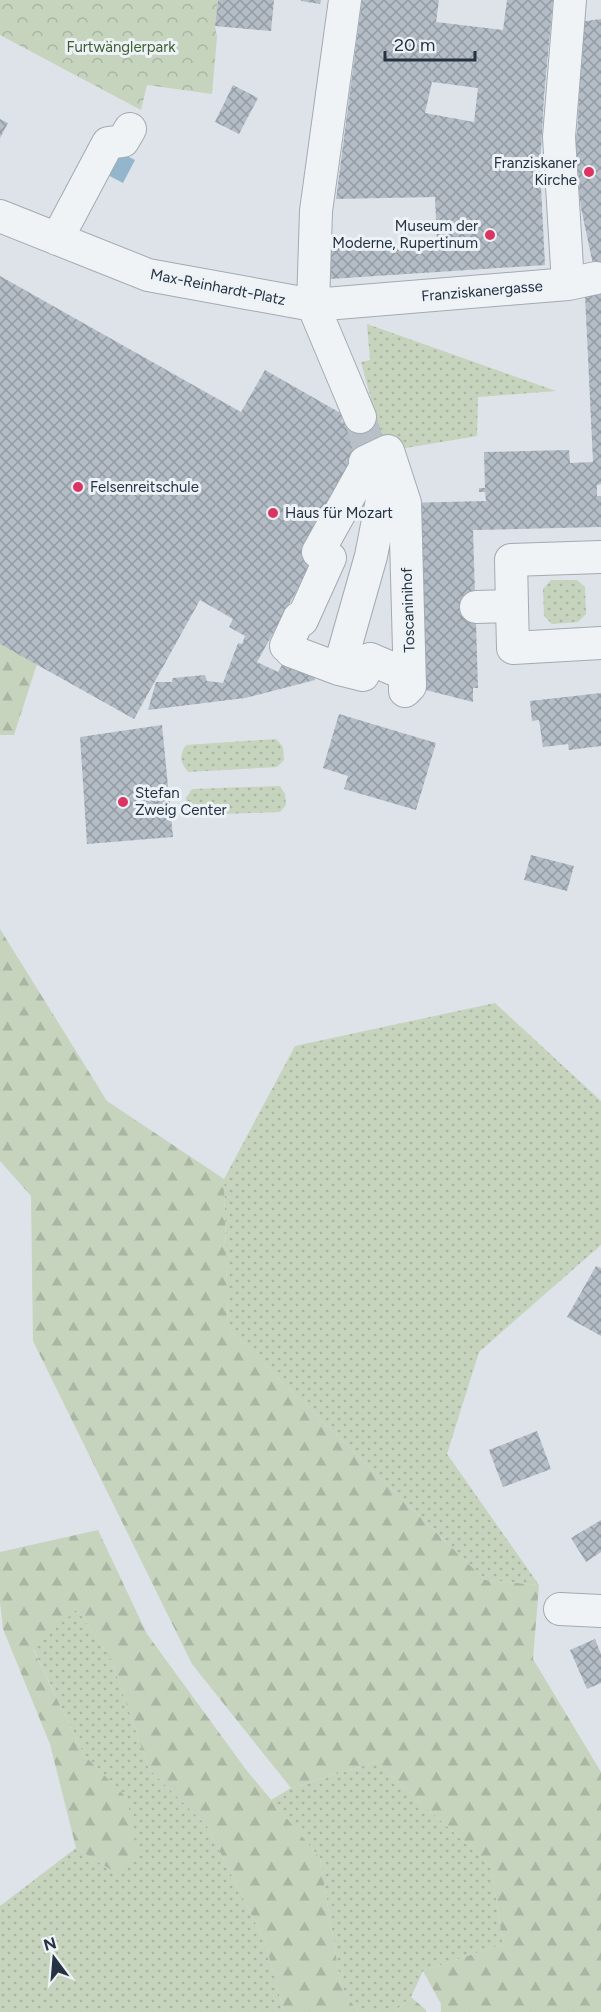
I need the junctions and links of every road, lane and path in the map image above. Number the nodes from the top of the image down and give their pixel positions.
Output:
1 (345, 0) edge
2 (570, 0) edge
3 (130, 129) dead end
4 (0, 216) edge
5 (57, 239) junction
6 (367, 301) joint
7 (313, 305) junction
8 (360, 417) tunnel mouth
9 (372, 460) junction
10 (601, 557) edge
11 (361, 596) junction
12 (512, 606) junction
13 (407, 607) junction
14 (476, 607) dead end
15 (601, 643) edge
16 (339, 669) junction
17 (560, 1609) dead end
18 (601, 1611) edge

1 - 7 street
2 - 6 street, Franziskanergasse
3 - 5 street
4 - 5 street, Max-Reinhardt-Platz
5 - 7 street, Max-Reinhardt-Platz
6 - 7 street, Max-Reinhardt-Platz
7 - 8 street
9 - 11 street
9 - 13 street, Toscaninihof
9 - 16 street, Toscaninihof
10 - 12 street
11 - 13 street
11 - 16 street
12 - 14 street
12 - 15 street
13 - 16 street, Toscaninihof
17 - 18 street

